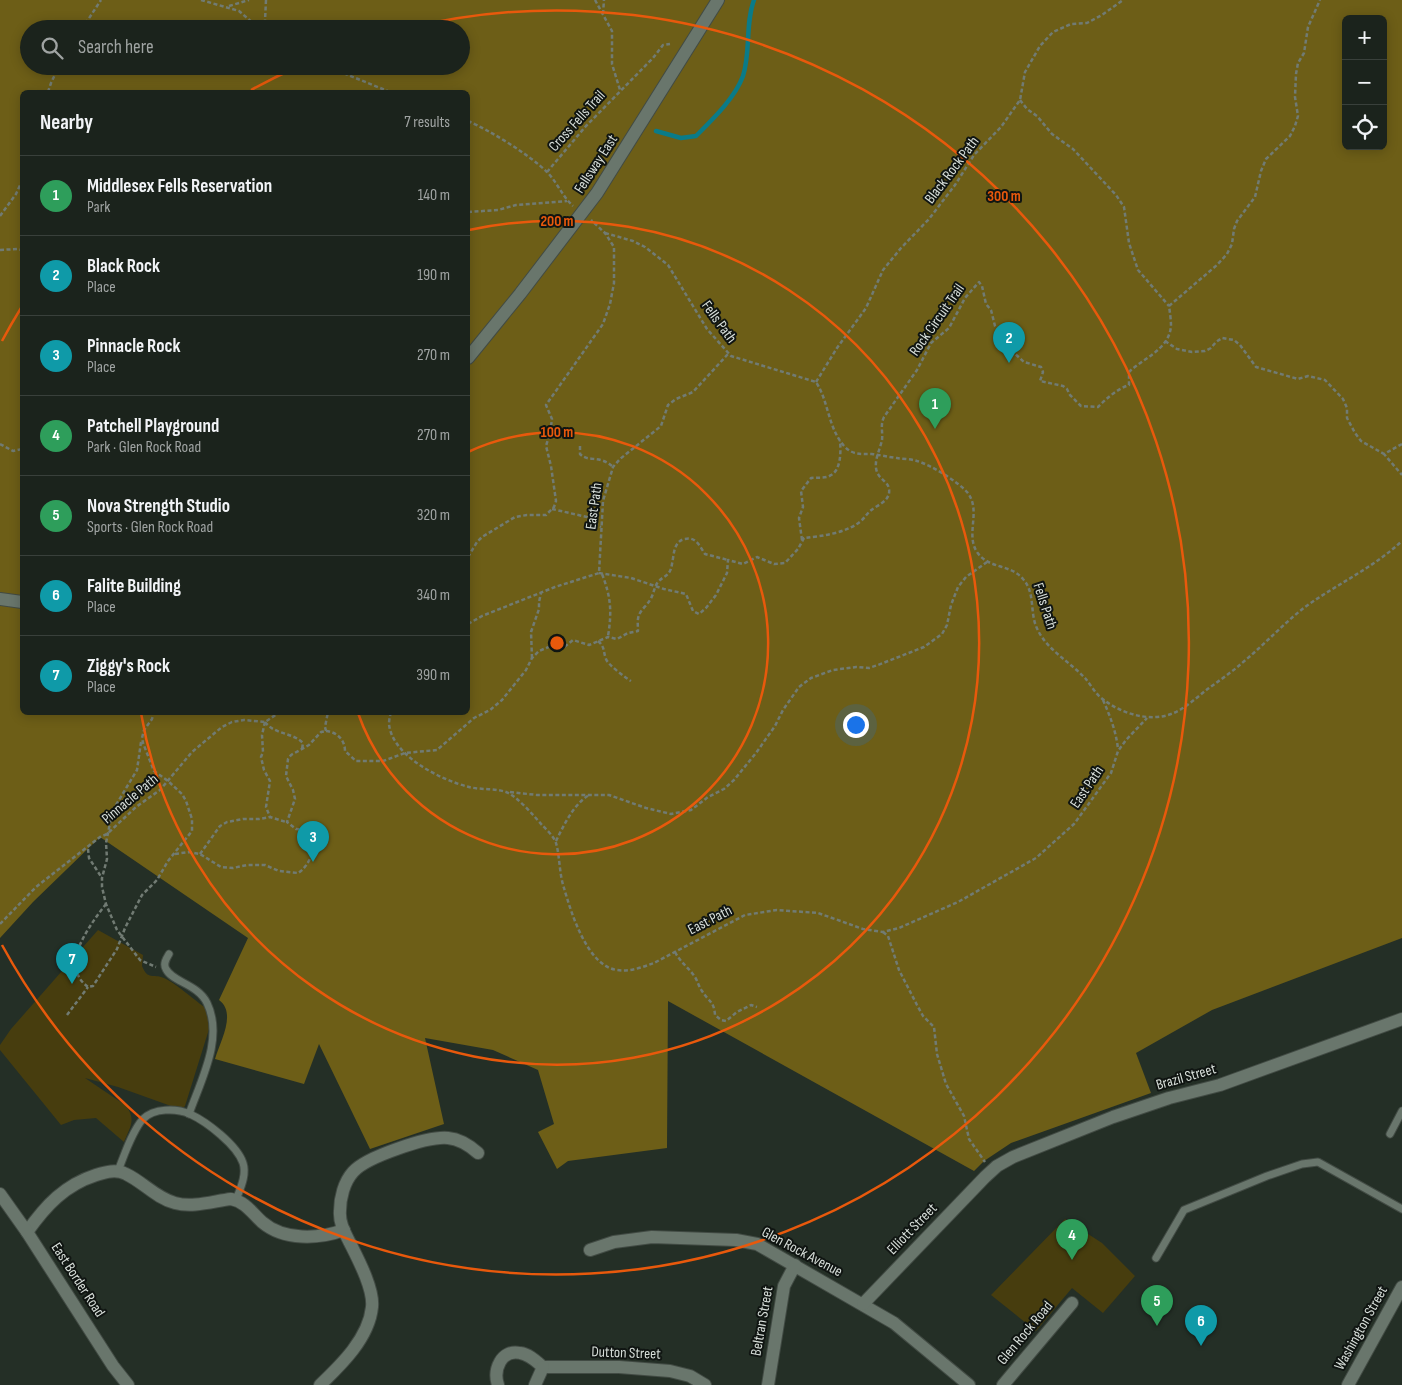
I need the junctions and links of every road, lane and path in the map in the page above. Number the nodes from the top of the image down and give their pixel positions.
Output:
1 (101, 0) edge
2 (201, 0) edge
3 (249, 0) edge
4 (266, 0) edge
5 (594, 0) edge
6 (604, 0) edge
7 (718, 0) edge
8 (1123, 0) edge
9 (1320, 0) edge
10 (227, 7) junction
11 (603, 16) junction
12 (88, 20) edge
13 (249, 20) edge
14 (265, 20) edge
15 (670, 44) dead end
16 (55, 75) edge
17 (348, 75) edge
18 (49, 90) edge
19 (385, 90) edge
20 (620, 90) junction
21 (1020, 100) junction
22 (470, 123) edge
23 (547, 172) junction
24 (20, 185) edge
25 (470, 212) edge
26 (582, 213) junction
27 (0, 216) edge
28 (605, 233) junction
29 (0, 250) edge
30 (20, 250) edge
31 (1169, 306) junction
32 (1165, 341) junction
33 (728, 354) junction
34 (470, 356) edge
35 (816, 382) junction
36 (840, 441) junction
37 (0, 444) edge
38 (1402, 444) edge
39 (580, 446) dead end
40 (20, 449) edge
41 (1384, 454) junction
42 (877, 455) junction
43 (613, 467) junction
44 (1402, 475) edge
45 (552, 509) junction
46 (602, 527) junction
47 (802, 540) junction
48 (1402, 541) edge
49 (470, 552) edge
50 (728, 560) junction
51 (986, 562) junction
52 (600, 573) junction
53 (656, 587) junction
54 (541, 593) junction
55 (0, 599) edge
56 (20, 602) edge
57 (470, 623) edge
58 (608, 637) junction
59 (598, 641) junction
60 (532, 658) junction
61 (631, 681) dead end
62 (1103, 700) junction
63 (153, 715) edge
64 (276, 715) edge
65 (327, 715) edge
66 (390, 715) edge
67 (1147, 718) junction
68 (265, 722) junction
69 (326, 731) junction
70 (142, 738) junction
71 (302, 749) junction
72 (1118, 751) junction
73 (405, 753) junction
74 (168, 782) junction
75 (508, 792) junction
76 (590, 795) junction
77 (270, 817) junction
78 (287, 822) junction
79 (108, 834) junction
80 (556, 842) junction
81 (88, 848) junction
82 (175, 854) junction
83 (200, 854) junction
84 (102, 878) junction
85 (106, 904) junction
86 (0, 924) edge
87 (883, 932) junction
88 (122, 938) junction
89 (675, 952) junction
90 (168, 954) dead end
91 (166, 969) junction
92 (88, 987) junction
93 (757, 1007) dead end
94 (67, 1015) dead end
95 (1402, 1019) edge
96 (1402, 1111) edge
97 (189, 1114) junction
98 (1390, 1134) dead end
99 (478, 1153) dead end
100 (118, 1171) junction
101 (988, 1174) junction
102 (0, 1194) edge
103 (236, 1200) junction
104 (1402, 1209) edge
105 (344, 1230) junction
106 (27, 1232) junction
107 (590, 1250) dead end
108 (1156, 1258) dead end
109 (795, 1265) junction
110 (1402, 1287) edge
111 (1072, 1303) dead end
112 (863, 1304) junction
113 (1398, 1304) edge
114 (543, 1367) junction
115 (128, 1385) edge
116 (320, 1385) edge
117 (498, 1385) edge
118 (535, 1385) edge
119 (706, 1385) edge
120 (768, 1385) edge
121 (969, 1385) edge
122 (1003, 1385) edge
123 (1348, 1385) edge

1 - 12 path
2 - 10 path
3 - 10 path
4 - 14 path
5 - 11 path, Cross Fells Trail
6 - 11 path
7 - 26 street, Fellsway East
8 - 21 path, Black Rock Path
9 - 31 path
10 - 13 path
11 - 20 path, Cross Fells Trail
15 - 20 path
16 - 18 path
17 - 19 path
20 - 23 path, Cross Fells Trail
21 - 31 path
21 - 35 path, Black Rock Path
22 - 23 path
23 - 25 path
24 - 27 path
26 - 28 path
26 - 34 street, Fellsway East
28 - 33 path, Fells Path
28 - 45 path
29 - 30 path
31 - 32 path
32 - 41 path
32 - 42 path, Rock Circuit Trail
33 - 35 path, Fells Path
33 - 43 path, East Path
35 - 36 path
36 - 42 path
36 - 47 path
37 - 40 path
38 - 41 path
39 - 43 path
41 - 44 path
42 - 47 path, Rock Circuit Trail
42 - 51 path
43 - 46 path, East Path
45 - 46 path
45 - 49 path
46 - 52 path, East Path
47 - 50 path
48 - 67 path, Fells Path
50 - 53 path
50 - 53 path
51 - 62 path, Fells Path
51 - 76 path
52 - 53 path
52 - 54 path
52 - 58 path, East Path
53 - 58 path
54 - 57 path
54 - 60 path
55 - 56 street
58 - 59 path
59 - 60 path
59 - 61 path
60 - 73 path
62 - 67 path, Fells Path
62 - 72 path, East Path
63 - 70 path
64 - 68 path
65 - 69 path
66 - 73 path
67 - 72 path, East Path
68 - 71 path
68 - 74 path, Pinnacle Path
68 - 77 path
69 - 71 path
69 - 73 path
70 - 74 path
70 - 79 path
71 - 78 path
72 - 87 path, East Path
73 - 75 path
74 - 79 path, Pinnacle Path
74 - 82 path
75 - 76 path
75 - 80 path
76 - 80 path
77 - 78 path
77 - 83 path
78 - 83 path
79 - 81 path, Pinnacle Path
79 - 84 path
80 - 89 path, East Path
81 - 84 path
81 - 86 path, Pinnacle Path
82 - 83 path
82 - 88 path
84 - 85 path
85 - 88 path
85 - 92 path
87 - 89 path, East Path
87 - 101 path
88 - 91 path
88 - 92 path
89 - 93 path
90 - 91 lane
91 - 97 lane
92 - 94 path
95 - 101 street, Brazil Street
96 - 98 lane
97 - 100 lane
97 - 103 lane
99 - 105 street
100 - 103 street
100 - 106 street
101 - 112 street, Elliott Street
102 - 106 street, East Border Road
103 - 105 street
104 - 108 lane
105 - 116 street
106 - 115 street, East Border Road
107 - 109 street, Glen Rock Avenue
109 - 112 street, Glen Rock Avenue
109 - 120 street, Beltran Street
110 - 113 street, Washington Street
111 - 122 street, Glen Rock Road
112 - 121 street, Glen Rock Avenue
113 - 123 street, Washington Street
114 - 117 street
114 - 118 street
114 - 119 street, Dutton Street

